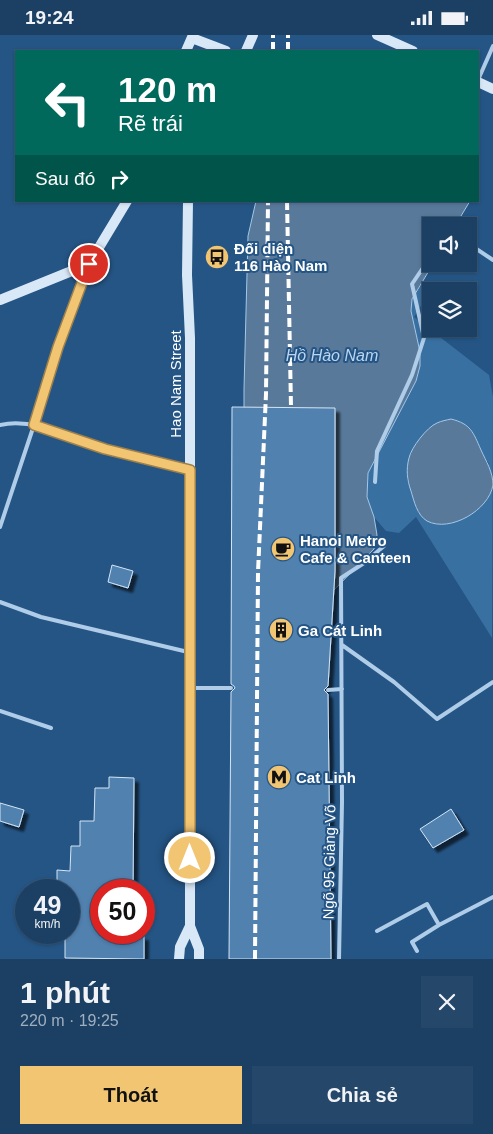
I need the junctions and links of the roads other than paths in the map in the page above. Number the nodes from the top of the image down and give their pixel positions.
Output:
1 (253, 35) edge
2 (384, 36) edge
3 (193, 37) edge
4 (493, 46) edge
5 (186, 50) edge
6 (224, 50) edge
7 (246, 50) edge
8 (411, 50) edge
9 (479, 79) edge
10 (479, 82) edge
11 (493, 89) edge
12 (126, 202) edge
13 (188, 202) edge
14 (477, 249) edge
15 (493, 260) edge
16 (89, 264) junction
17 (422, 269) edge
18 (0, 300) edge
19 (0, 425) edge
20 (34, 425) junction
21 (190, 470) junction
22 (375, 481) dead end
23 (0, 527) edge
24 (384, 546) dead end
25 (0, 602) edge
26 (342, 645) junction
27 (190, 652) junction
28 (493, 681) edge
29 (190, 688) junction
30 (231, 688) dead end
31 (342, 689) junction
32 (328, 690) dead end
33 (0, 711) edge
34 (52, 728) dead end
35 (493, 897) edge
36 (439, 925) junction
37 (190, 926) junction
38 (377, 931) dead end
39 (417, 951) dead end
40 (179, 959) edge
41 (199, 959) edge
42 (339, 959) edge

1 - 7 main road
2 - 8 main road
3 - 5 main road
3 - 6 main road
4 - 9 lane
10 - 11 main road
12 - 16 main road
13 - 21 main road, Hao Nam Street
14 - 15 lane
16 - 18 main road
16 - 20 lane
17 - 22 lane
19 - 20 lane
20 - 21 lane
20 - 23 lane
21 - 27 main road, Hao Nam Street
24 - 26 lane, Ngõ 95 Giảng Võ
25 - 27 lane
26 - 28 lane
26 - 31 lane, Ngõ 95 Giảng Võ
27 - 29 main road, Hao Nam Street
29 - 30 lane
29 - 37 main road, Hao Nam Street
31 - 32 lane
31 - 42 lane, Ngõ 95 Giảng Võ
33 - 34 lane
35 - 36 lane
36 - 38 lane
36 - 39 lane
37 - 40 main road, Hao Nam Street
37 - 41 main road, Hao Nam Street

